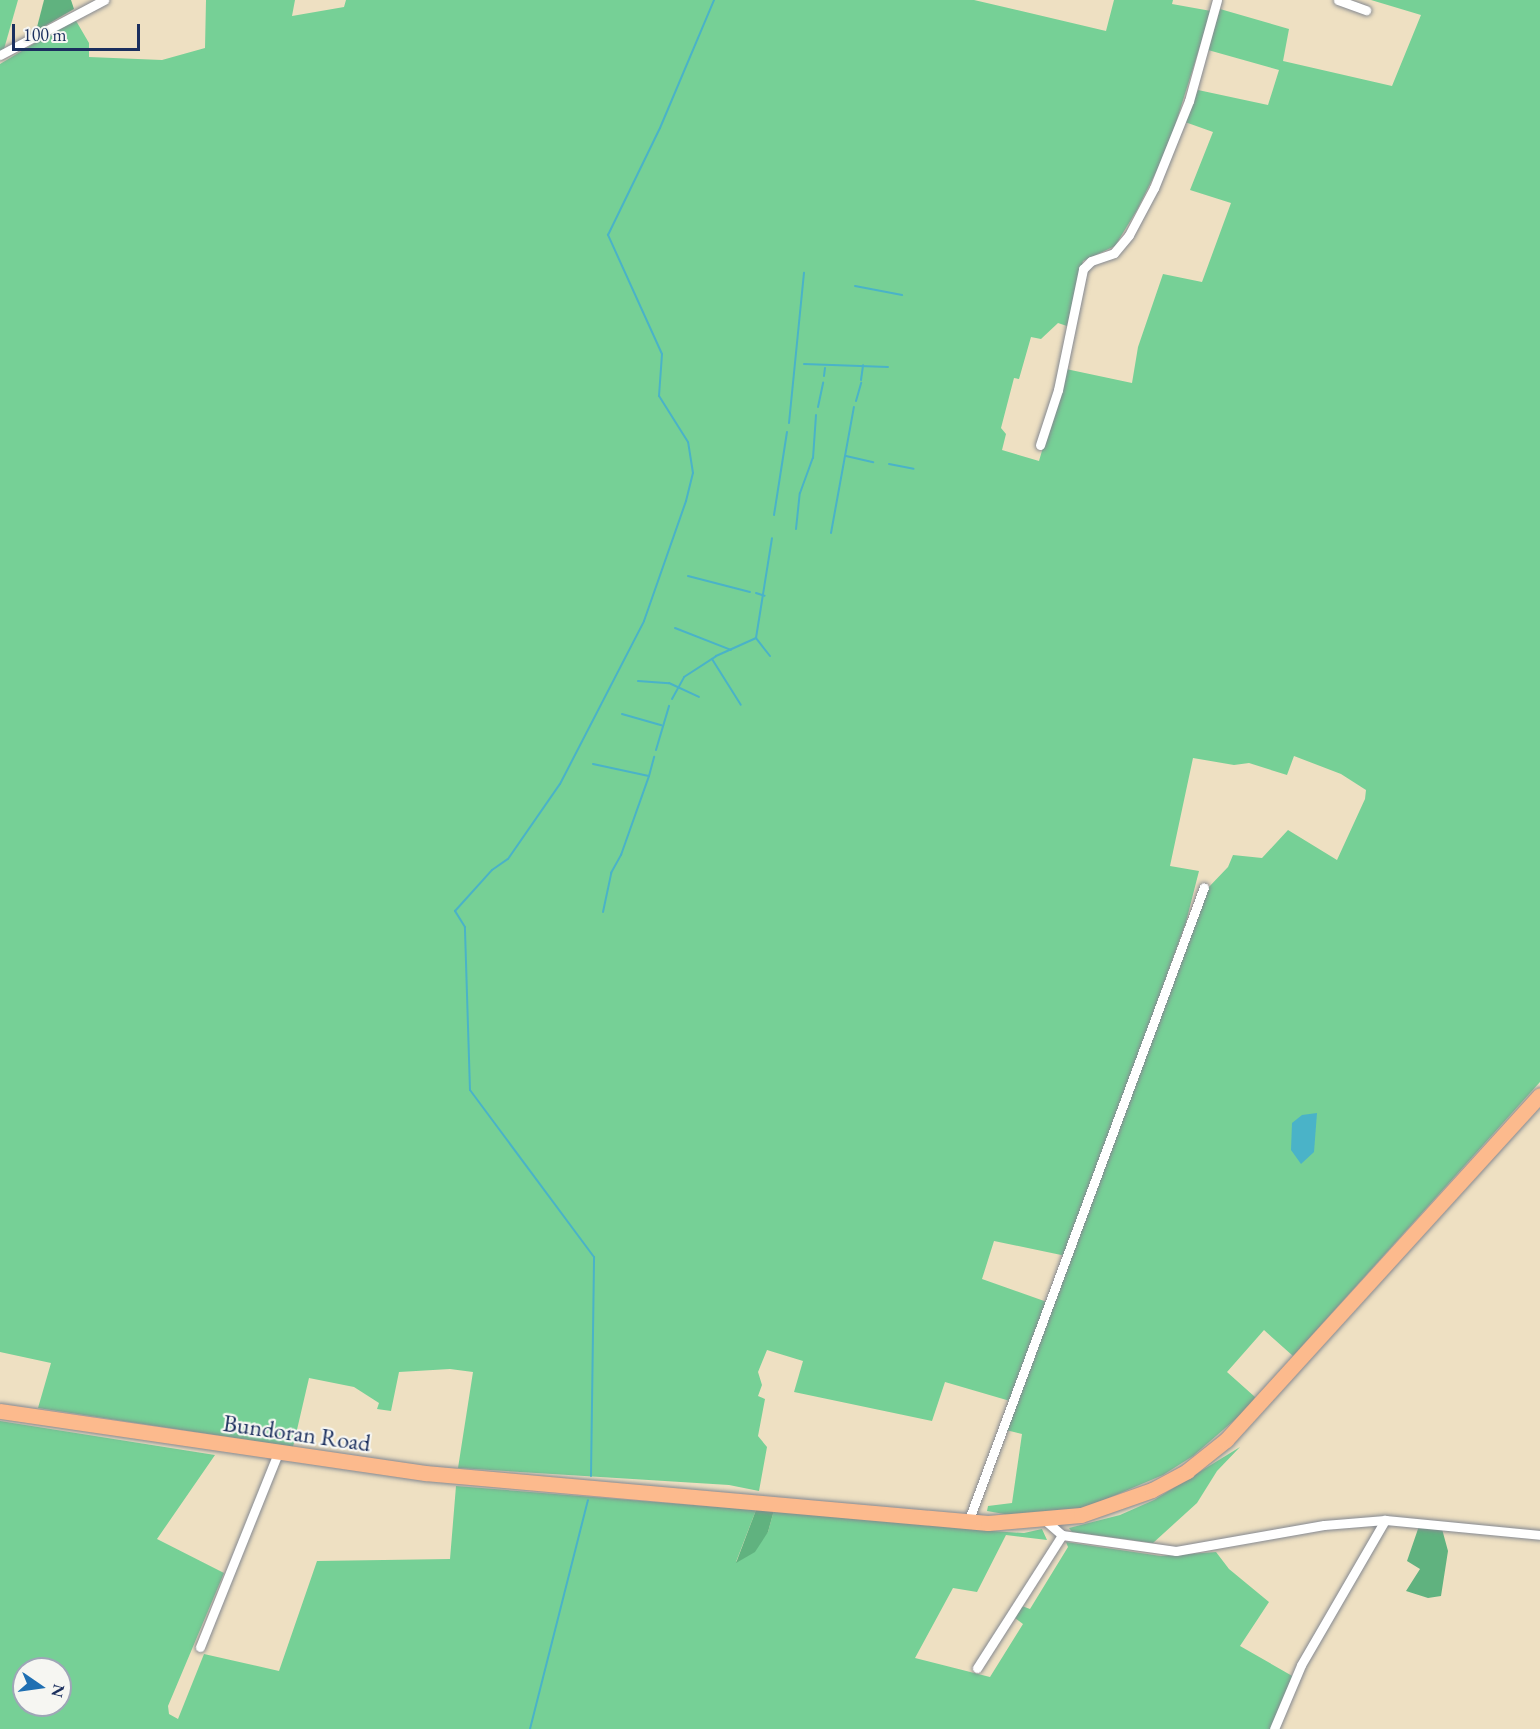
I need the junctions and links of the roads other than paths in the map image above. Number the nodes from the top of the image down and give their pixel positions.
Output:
1 (104, 0) edge
2 (1217, 0) edge
3 (1338, 0) edge
4 (1366, 10) dead end
5 (0, 55) edge
6 (1040, 445) dead end
7 (1204, 887) dead end
8 (1540, 1095) edge
9 (0, 1411) edge
10 (278, 1453) junction
11 (1385, 1520) junction
12 (1046, 1521) junction
13 (968, 1522) junction
14 (1062, 1535) junction
15 (1540, 1535) edge
16 (200, 1647) dead end
17 (977, 1668) dead end
18 (1274, 1729) edge

1 - 5 street
2 - 6 street
3 - 4 street
7 - 13 street
8 - 12 highway, Bundoran Road
9 - 10 highway, Bundoran Road
10 - 13 highway, Bundoran Road
10 - 16 street
11 - 14 street
11 - 15 street
11 - 18 street
12 - 13 highway, Bundoran Road
12 - 14 street
14 - 17 street

